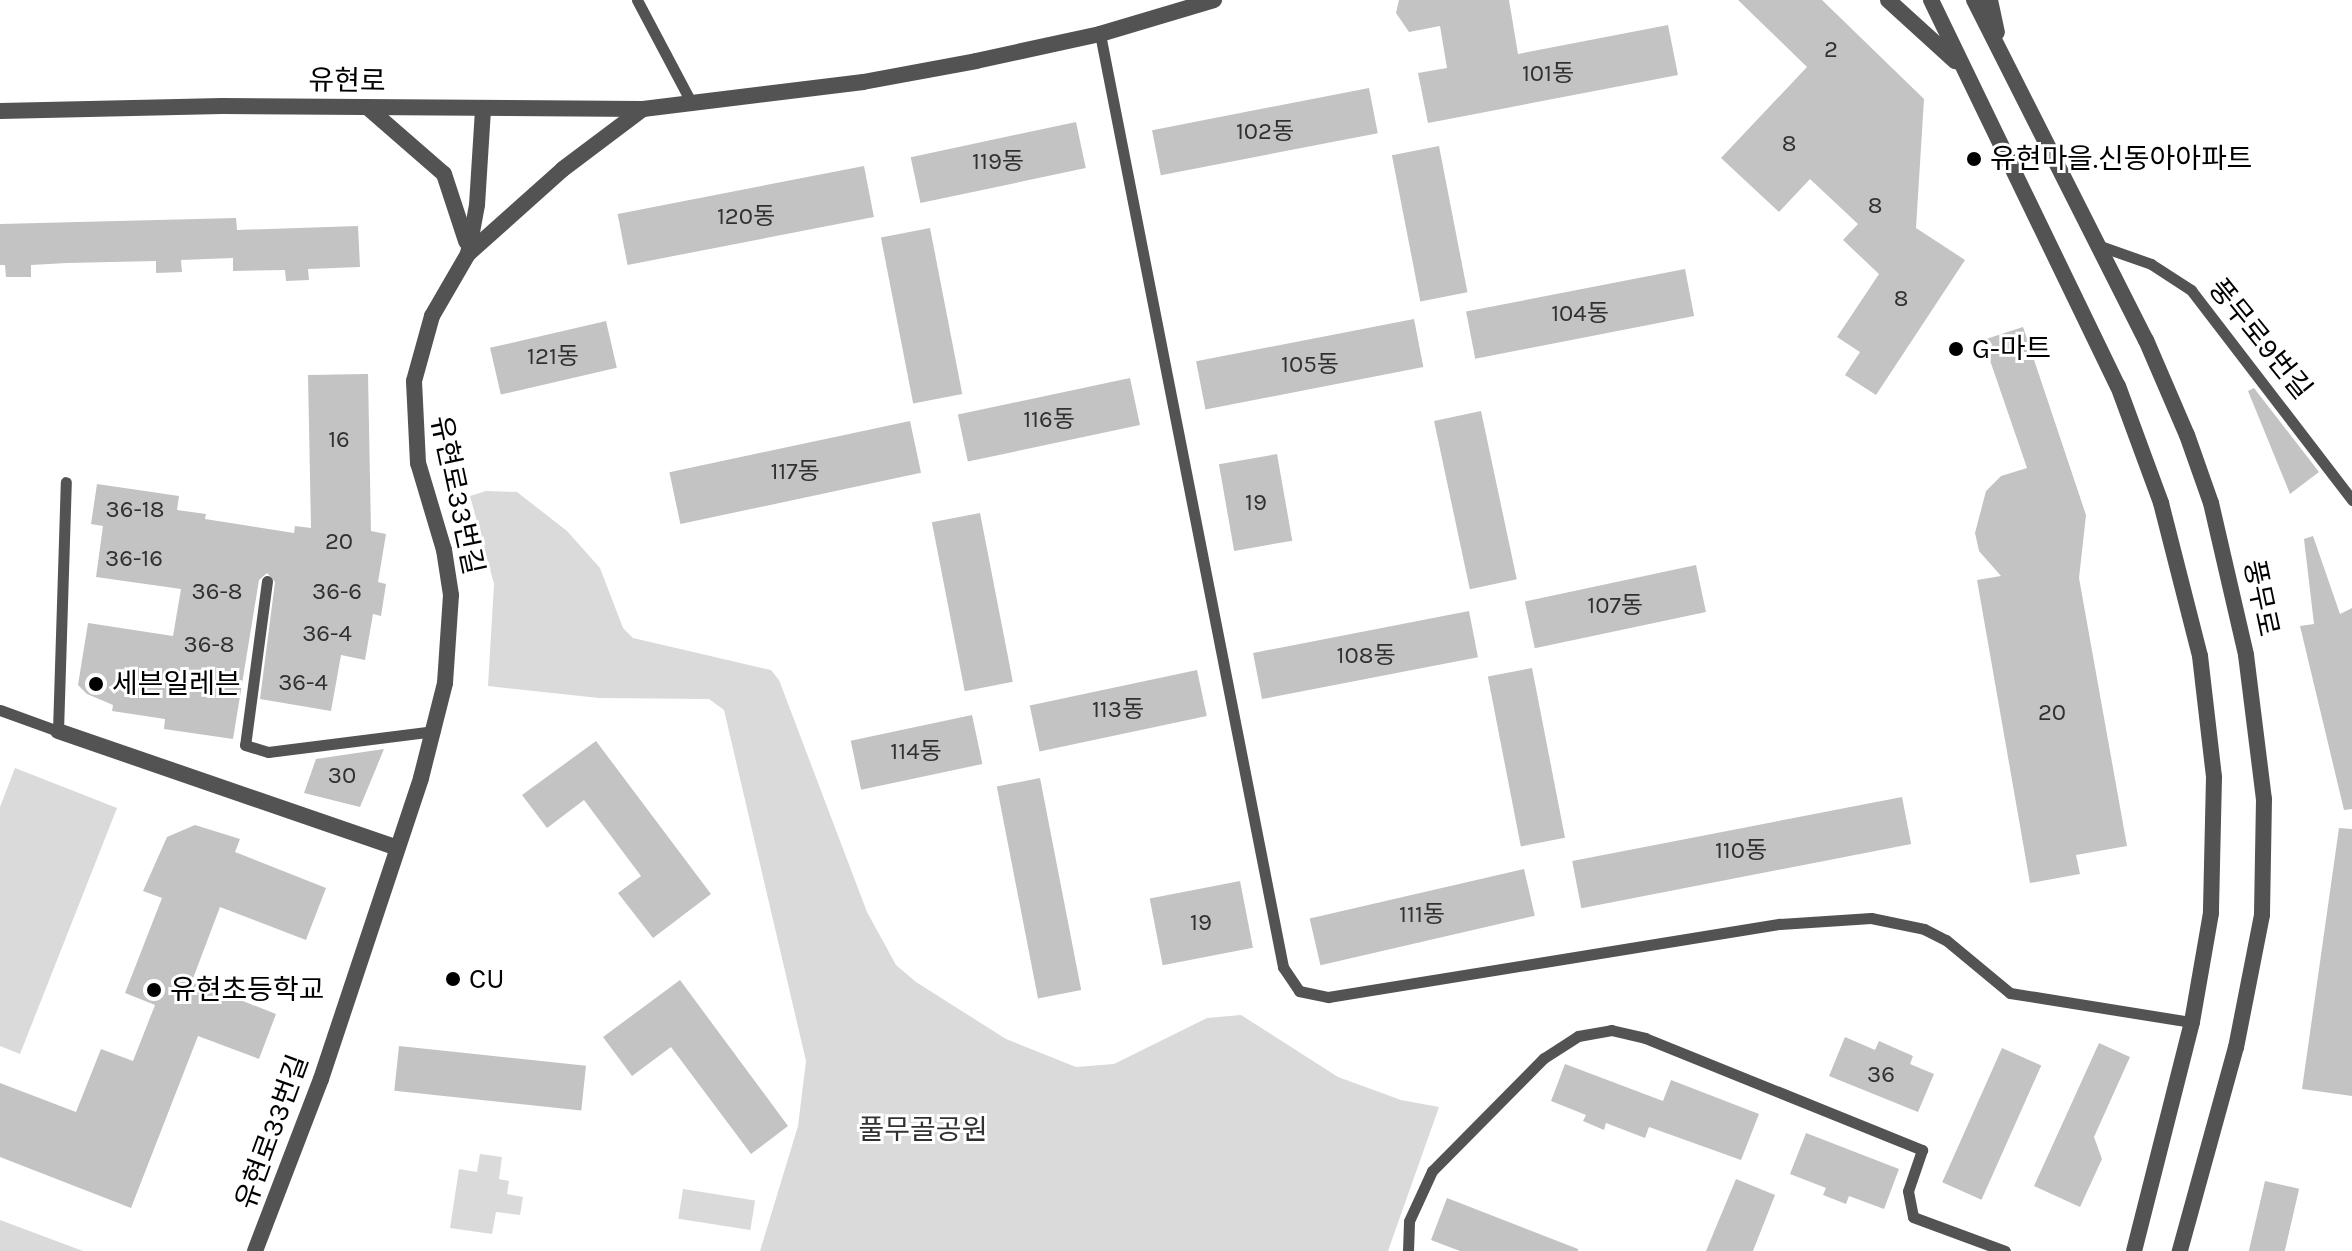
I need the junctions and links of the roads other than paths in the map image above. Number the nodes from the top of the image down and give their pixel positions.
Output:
1 (637, 0) edge
2 (1214, 0) edge
3 (1888, 0) edge
4 (1931, 0) edge
5 (1974, 0) edge
6 (1990, 0) edge
7 (1100, 34) junction
8 (2003, 57) junction
9 (1962, 68) junction
10 (692, 104) junction
11 (367, 107) junction
12 (643, 109) junction
13 (483, 110) junction
14 (0, 111) edge
15 (2100, 246) junction
16 (468, 254) junction
17 (66, 482) dead end
18 (2352, 500) edge
19 (267, 581) dead end
20 (0, 710) edge
21 (58, 731) junction
22 (435, 731) junction
23 (397, 848) junction
24 (2192, 1022) junction
25 (255, 1251) edge
26 (1408, 1251) edge
27 (2005, 1251) edge
28 (2134, 1251) edge
29 (2180, 1251) edge

1 - 10 lane
2 - 7 street, 유현로
3 - 9 street
4 - 9 street
5 - 8 street, 풍무로
6 - 8 street
7 - 10 street, 유현로
7 - 24 lane
8 - 15 street, 풍무로
9 - 24 street
10 - 12 street, 유현로
11 - 13 street, 유현로
11 - 14 street, 유현로
11 - 16 street
12 - 13 street, 유현로
12 - 16 street, 유현로33번길
13 - 16 street, 유현로33번길
15 - 18 lane, 풍무로9번길
15 - 29 street, 풍무로
16 - 22 street, 유현로33번길
17 - 21 lane
19 - 22 lane
20 - 21 lane
21 - 23 street
22 - 23 street, 유현로33번길
23 - 25 street, 유현로33번길
24 - 28 street
26 - 27 lane

